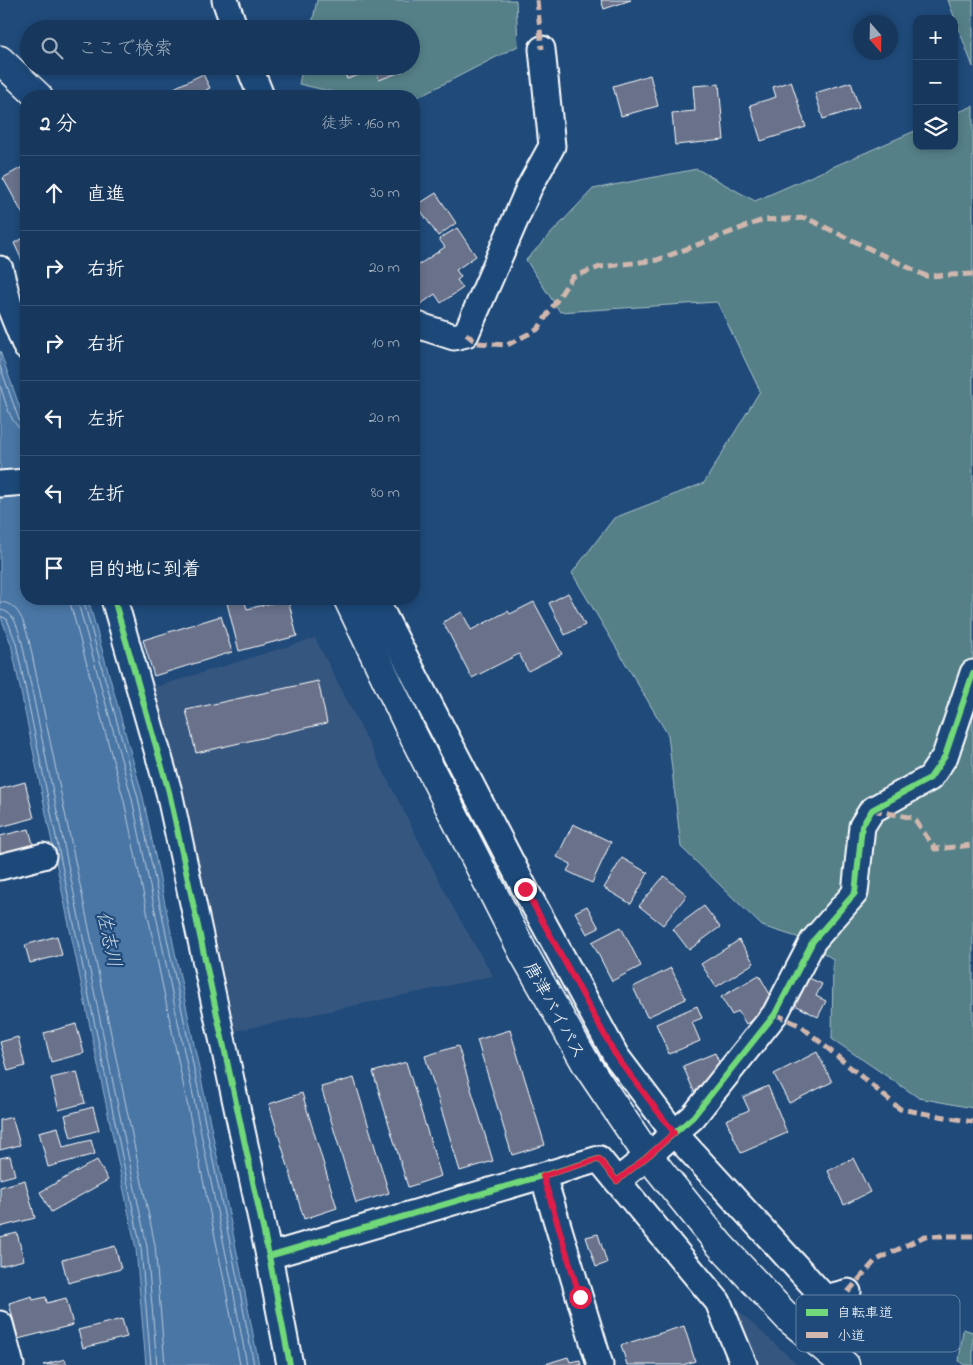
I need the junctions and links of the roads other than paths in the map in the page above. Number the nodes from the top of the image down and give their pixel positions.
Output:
1 (225, 0) edge
2 (232, 20) edge
3 (542, 49) dead end
4 (0, 60) edge
5 (253, 75) edge
6 (32, 90) edge
7 (259, 90) edge
8 (0, 269) edge
9 (18, 301) edge
10 (420, 326) edge
11 (20, 482) edge
12 (0, 484) edge
13 (116, 605) edge
14 (351, 605) edge
15 (378, 605) edge
16 (973, 673) edge
17 (44, 856) dead end
18 (0, 867) edge
19 (674, 1133) junction
20 (648, 1156) junction
21 (543, 1176) junction
22 (617, 1181) junction
23 (269, 1256) junction
24 (848, 1292) dead end
25 (822, 1295) edge
26 (836, 1295) edge
27 (796, 1323) edge
28 (0, 1324) edge
29 (830, 1352) edge
30 (11, 1365) edge
31 (290, 1365) edge
32 (600, 1365) edge
33 (744, 1365) edge
34 (845, 1365) edge

1 - 2 street
3 - 10 street
4 - 6 highway
5 - 7 street
8 - 9 street
11 - 12 street
13 - 23 street
14 - 20 highway, 唐津バイパス
15 - 19 street
16 - 19 street
17 - 18 street
19 - 20 street
19 - 25 street
20 - 22 street
20 - 27 highway, 唐津バイパス
21 - 22 street
21 - 23 street
21 - 32 street
22 - 33 street
23 - 31 street
24 - 26 street
28 - 30 street
29 - 34 highway, 唐津バイパス

